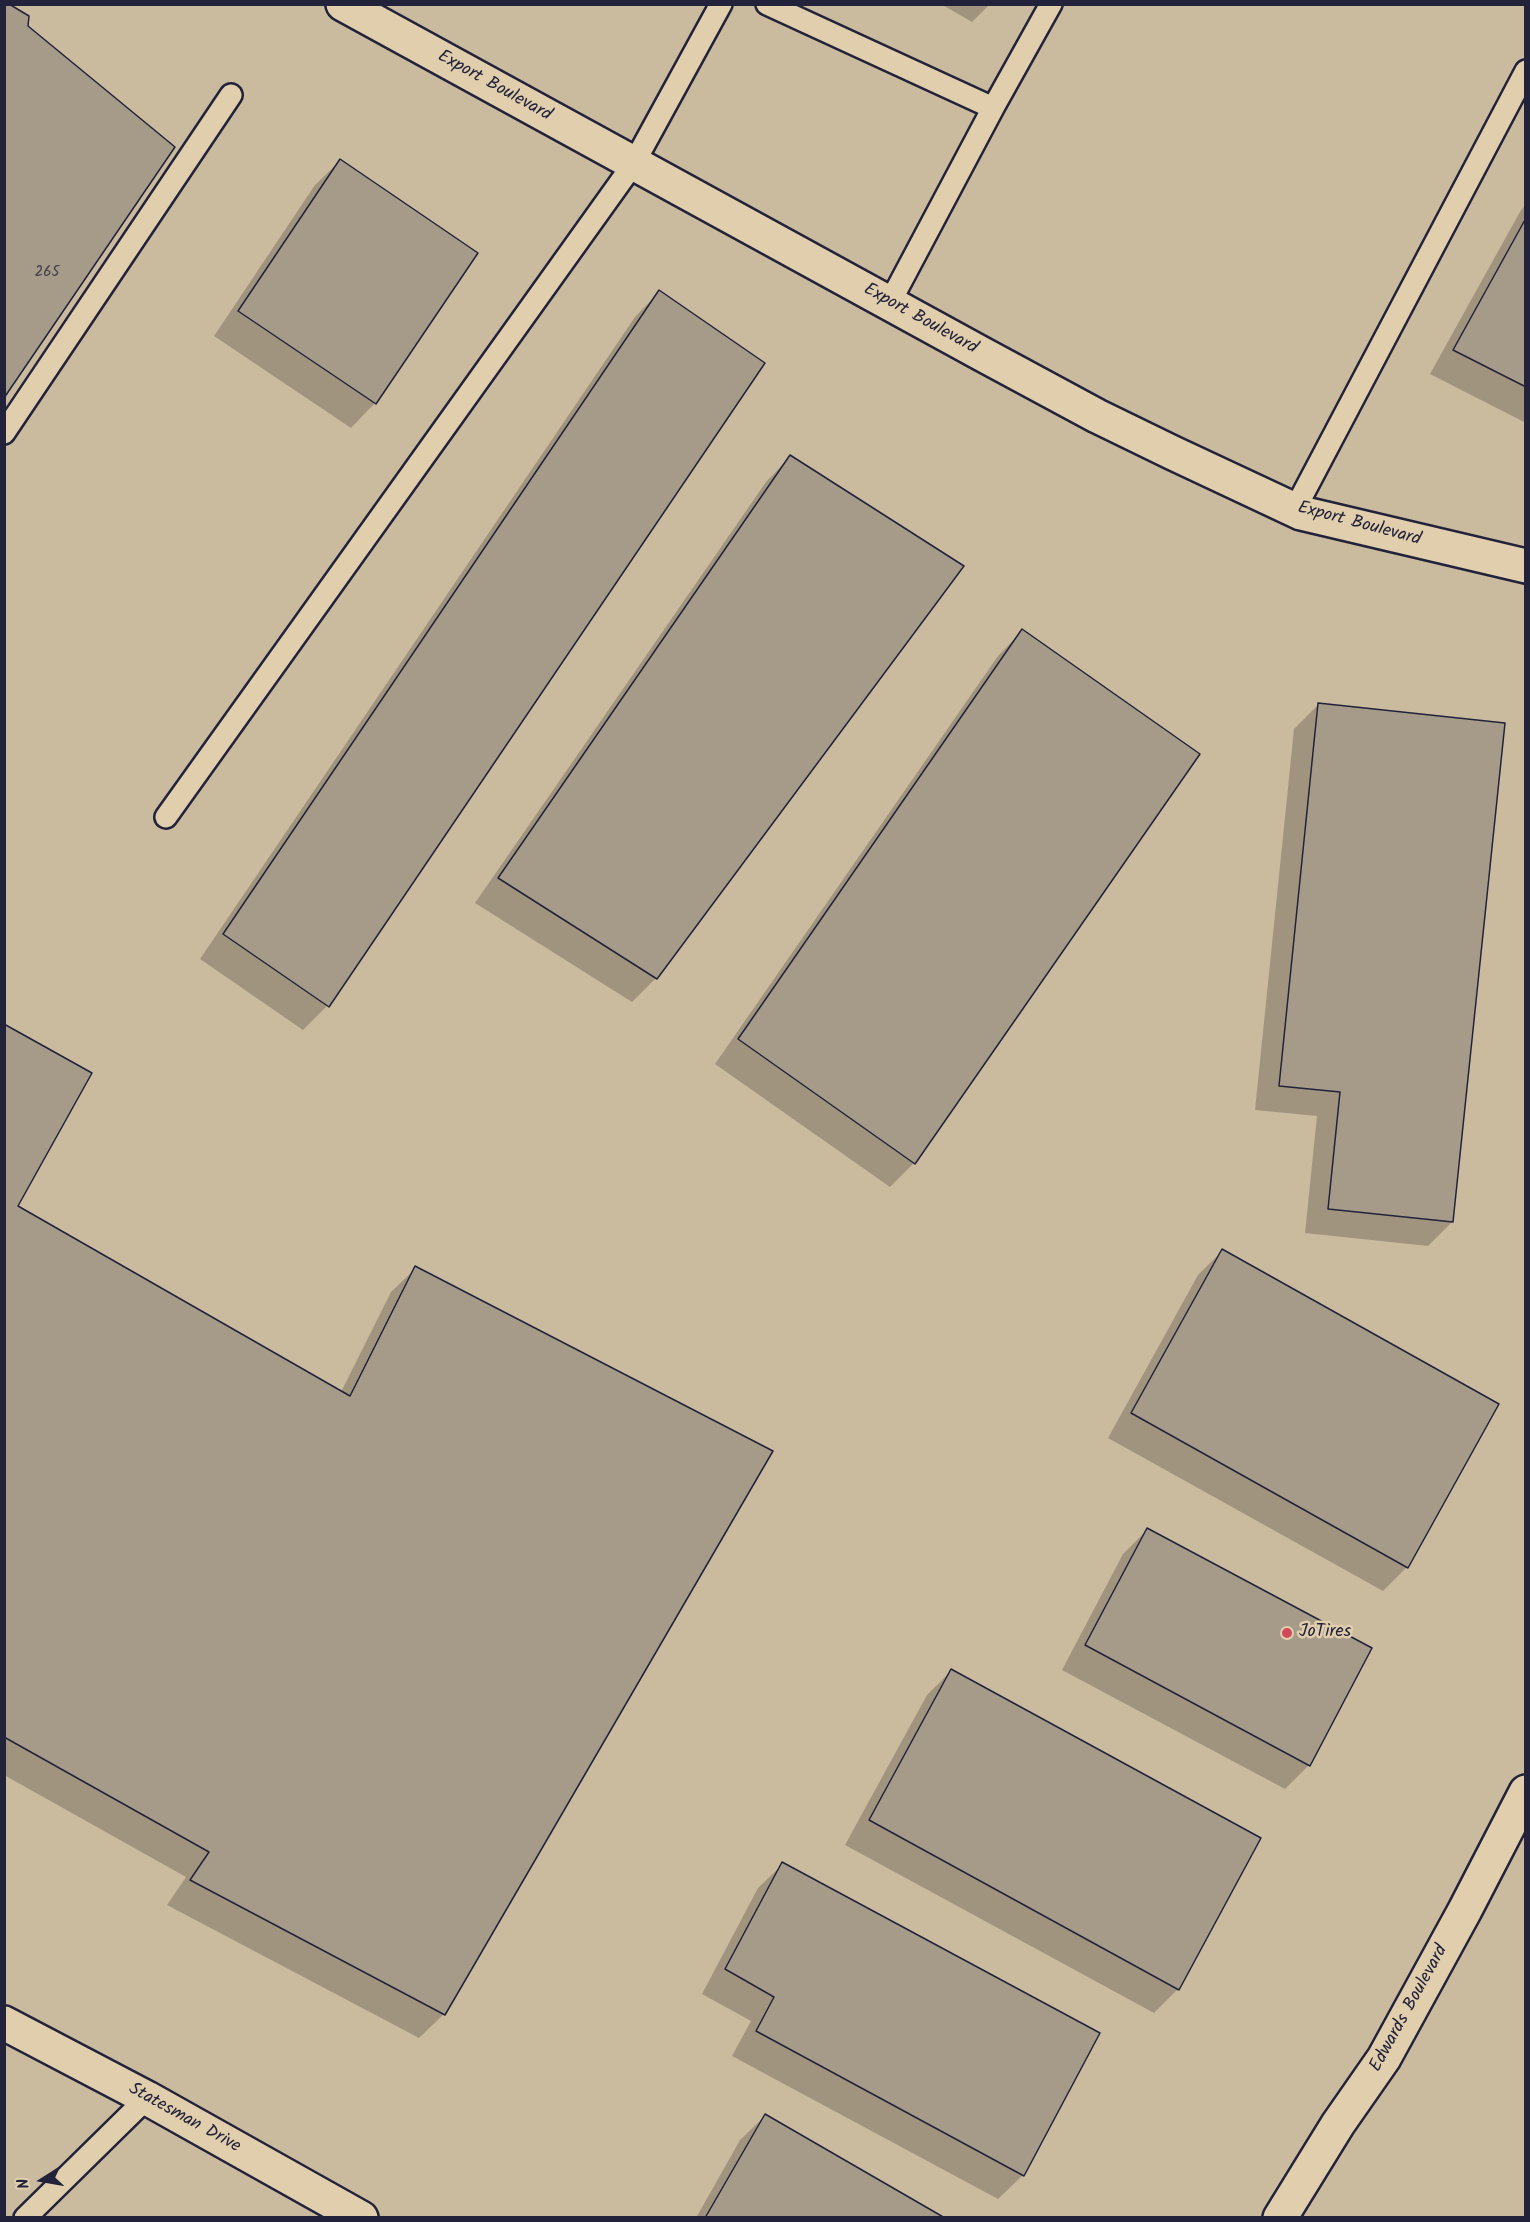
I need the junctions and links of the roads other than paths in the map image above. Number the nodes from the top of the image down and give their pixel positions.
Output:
1 (343, 4) edge
2 (722, 4) edge
3 (767, 4) edge
4 (1051, 4) edge
5 (1523, 81) edge
6 (231, 95) dead end
7 (993, 108) junction
8 (634, 163) junction
9 (889, 304) junction
10 (4, 433) edge
11 (1295, 509) junction
12 (1526, 566) edge
13 (166, 817) dead end
14 (1526, 1792) edge
15 (4, 2023) edge
16 (147, 2098) junction
17 (352, 2215) edge
18 (25, 2217) edge
19 (1280, 2217) edge

1 - 8 street, Export Boulevard
2 - 8 lane
3 - 7 lane
4 - 7 lane
5 - 11 lane
6 - 10 lane
7 - 9 lane
8 - 9 street, Export Boulevard
8 - 13 lane
9 - 11 street, Export Boulevard
11 - 12 street, Export Boulevard
14 - 19 street, Edwards Boulevard
15 - 16 street, Statesman Drive
16 - 17 street, Statesman Drive
16 - 18 lane

